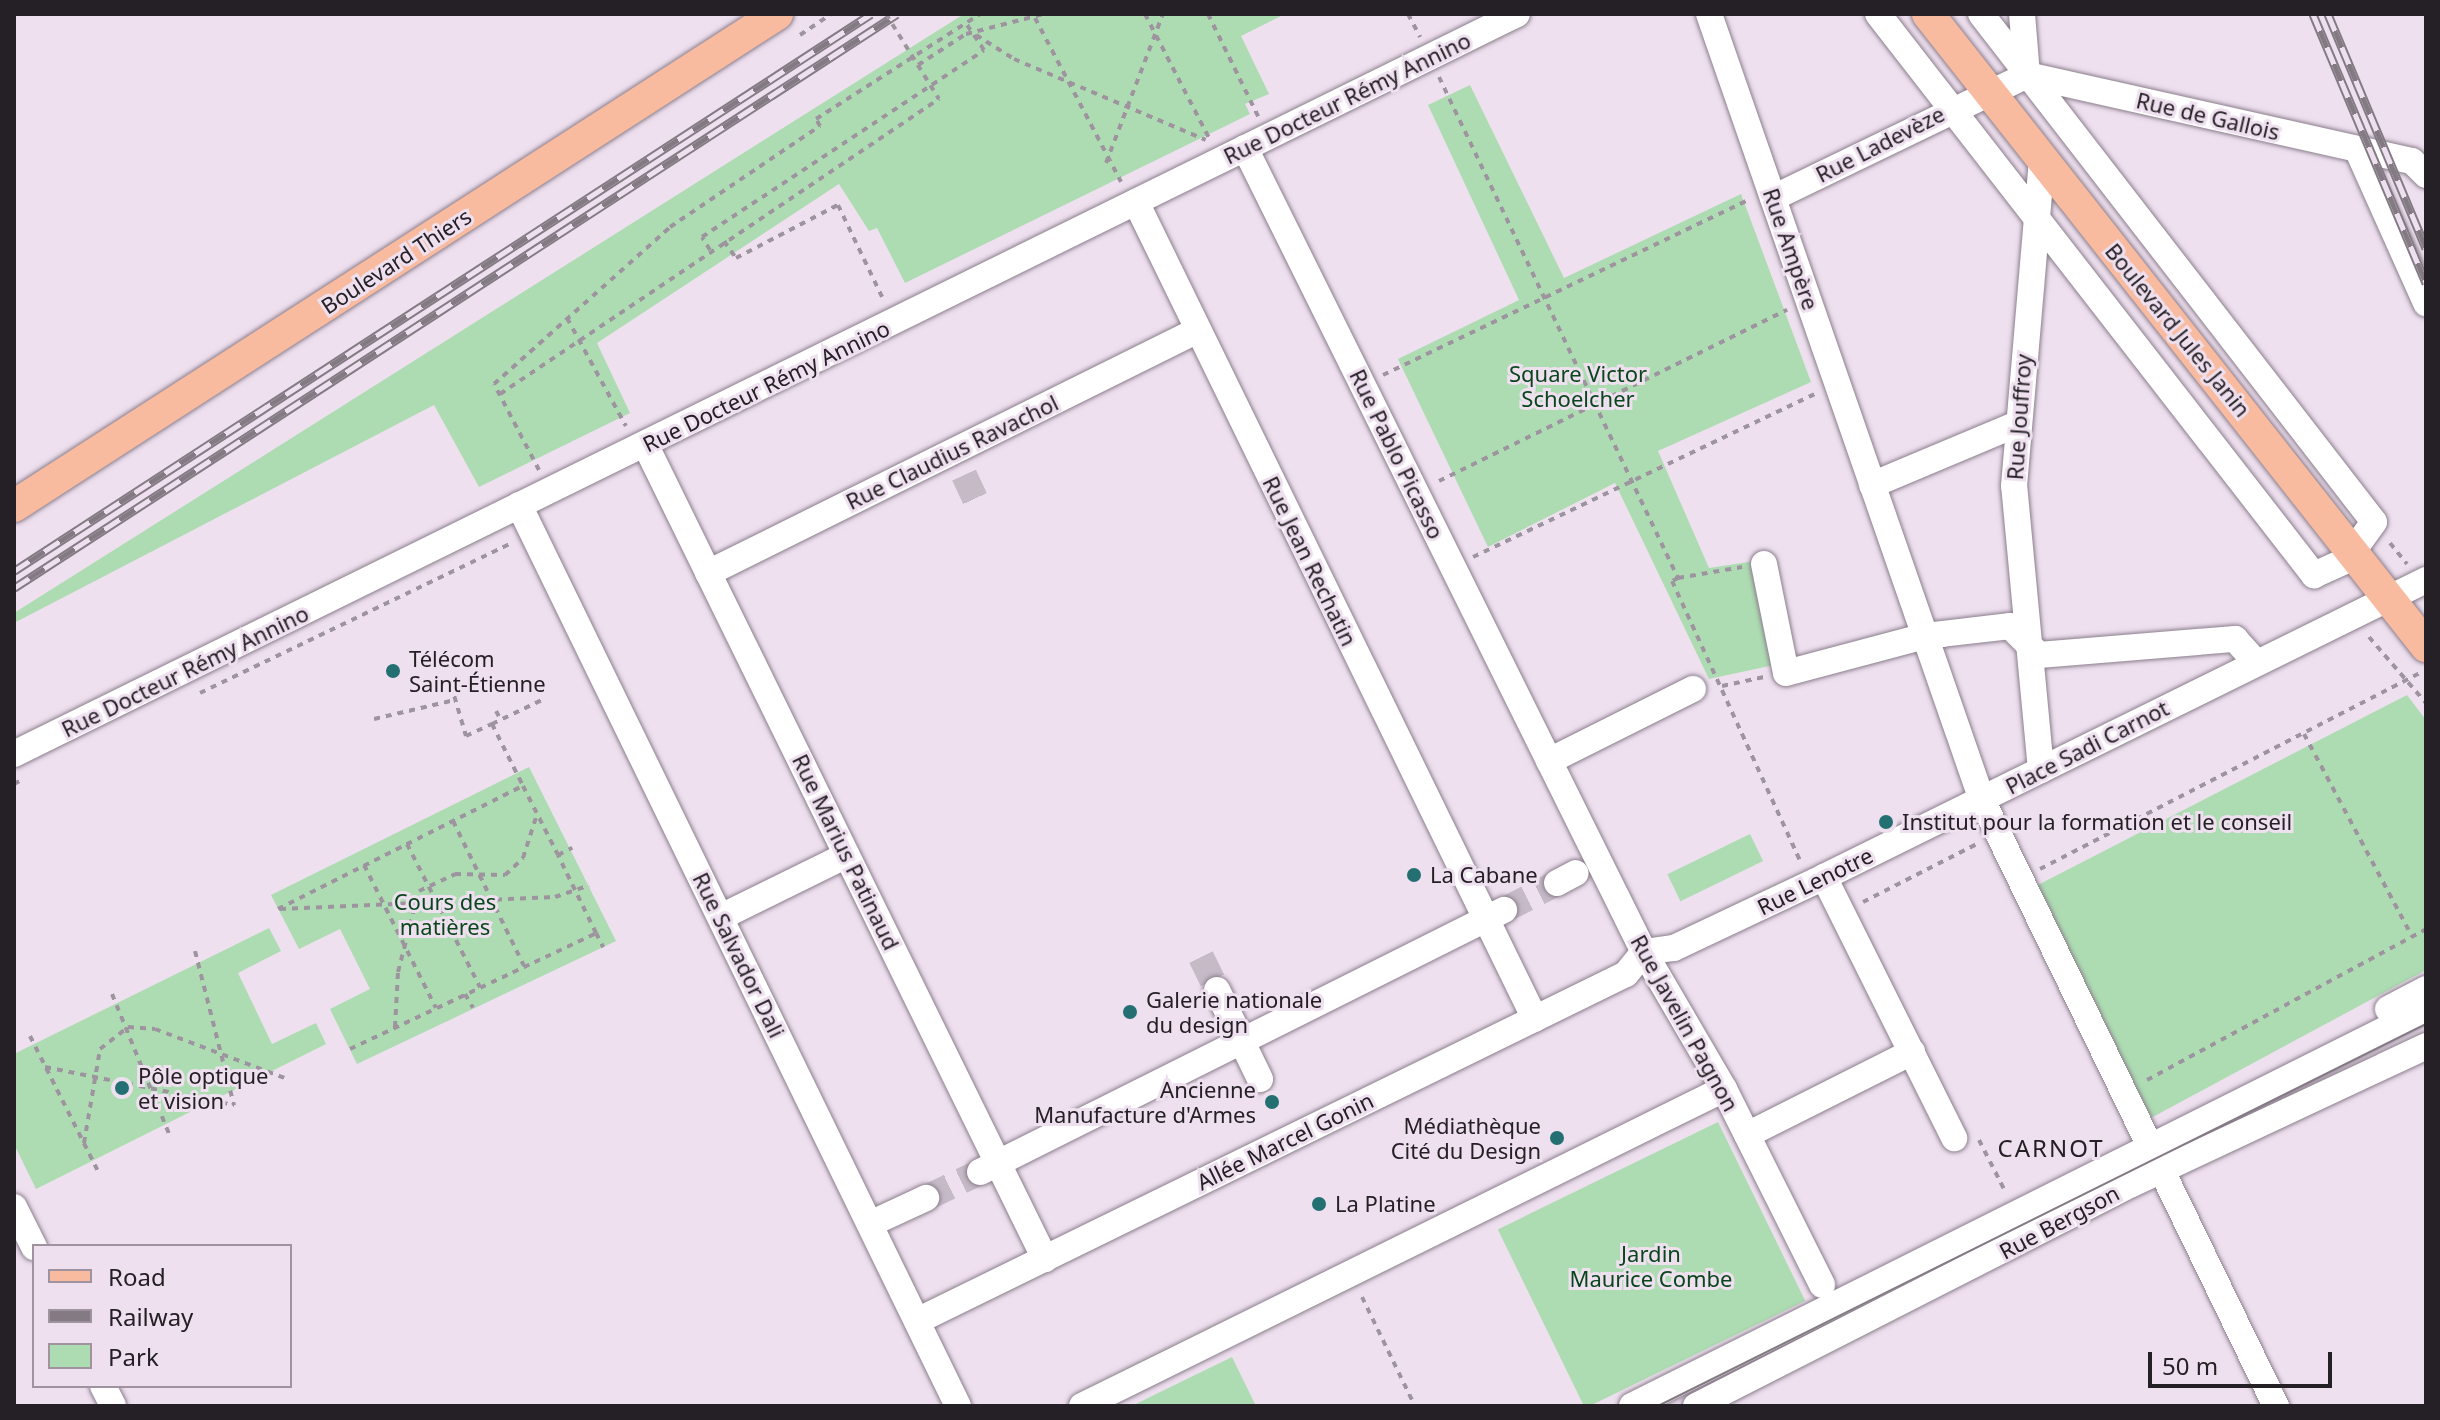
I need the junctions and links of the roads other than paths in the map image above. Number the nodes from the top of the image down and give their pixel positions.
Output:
1 (1517, 14) edge
2 (1709, 14) edge
3 (1878, 14) edge
4 (1928, 14) edge
5 (1981, 14) edge
6 (2022, 14) edge
7 (788, 25) edge
8 (2027, 75) junction
9 (1987, 90) junction
10 (1950, 108) junction
11 (1256, 142) junction
12 (2358, 151) junction
13 (2042, 160) junction
14 (2421, 163) edge
15 (1771, 194) junction
16 (1136, 202) junction
17 (2036, 220) junction
18 (2426, 303) edge
19 (1196, 331) junction
20 (2017, 424) junction
21 (642, 448) junction
22 (1872, 485) junction
23 (519, 505) junction
24 (14, 506) edge
25 (2356, 552) junction
26 (1764, 564) road end
27 (708, 573) junction
28 (2423, 582) edge
29 (2390, 599) junction
30 (1925, 636) junction
31 (2027, 643) junction
32 (2426, 646) edge
33 (2256, 662) junction
34 (1693, 689) dead end
35 (14, 754) edge
36 (1549, 761) junction
37 (2041, 770) junction
38 (1982, 800) junction
39 (847, 855) junction
40 (1817, 880) junction
41 (1495, 914) junction
42 (721, 917) junction
43 (1644, 952) junction
44 (2426, 989) edge
45 (1217, 990) tunnel mouth
46 (2426, 1009) edge
47 (1535, 1019) junction
48 (1242, 1041) junction
49 (2426, 1046) edge
50 (1912, 1052) junction
51 (1260, 1079) dead end
52 (1724, 1089) junction
53 (1964, 1133) road end
54 (1747, 1135) junction
55 (2151, 1152) junction
56 (989, 1168) junction
57 (926, 1198) tunnel mouth
58 (14, 1207) edge
59 (870, 1224) junction
60 (32, 1244) edge
61 (1045, 1259) junction
62 (1822, 1285) dead end
63 (917, 1321) junction
64 (104, 1388) edge
65 (113, 1406) edge
66 (958, 1406) edge
67 (1082, 1406) edge
68 (1632, 1406) edge
69 (1696, 1406) edge
70 (2276, 1406) edge

1 - 11 street, Rue Docteur Rémy Annino
2 - 15 street, Rue Ampère
3 - 10 street
4 - 9 main road, Boulevard Jules Janin
5 - 8 street
6 - 8 street
7 - 24 main road, Boulevard Thiers
8 - 9 street
8 - 12 street, Rue de Gallois
8 - 25 street
9 - 10 street, Rue Ladevèze
9 - 13 main road, Boulevard Jules Janin
10 - 15 street, Rue Ladevèze
10 - 17 street
11 - 16 street, Rue Docteur Rémy Annino
11 - 36 street, Rue Pablo Picasso
12 - 14 street, Rue de Gallois
12 - 18 street
13 - 17 street, Rue Jouffroy
13 - 25 main road, Boulevard Jules Janin
15 - 22 street, Rue Ampère
16 - 19 street, Rue Jean Rechatin
16 - 21 street, Rue Docteur Rémy Annino
17 - 20 street, Rue Jouffroy
17 - 25 street
19 - 27 street, Rue Claudius Ravachol
19 - 41 street, Rue Jean Rechatin
20 - 22 street
20 - 31 street, Rue Jouffroy
21 - 23 street, Rue Docteur Rémy Annino
21 - 27 street, Rue Marius Patinaud
22 - 30 street, Rue Ampère
23 - 35 street, Rue Docteur Rémy Annino
23 - 42 street, Rue Salvador Dali
25 - 29 main road, Boulevard Jules Janin
26 - 30 street
27 - 39 street, Rue Marius Patinaud
28 - 29 street, Place Sadi Carnot
29 - 32 main road, Boulevard Jules Janin
29 - 33 street, Place Sadi Carnot
30 - 31 street
30 - 38 street, Rue Ampère
31 - 33 street
31 - 37 street, Rue Jouffroy
33 - 37 street, Place Sadi Carnot
34 - 36 street
36 - 43 street, Rue Javelin Pagnon
37 - 38 street, Place Sadi Carnot
38 - 40 street, Rue Lenotre
38 - 55 street, Place Sadi Carnot
39 - 42 street
39 - 56 street, Rue Marius Patinaud
40 - 43 street, Rue Lenotre
40 - 50 street
41 - 47 street, Rue Jean Rechatin
41 - 48 street
42 - 59 street, Rue Salvador Dali
43 - 47 street, Allée Marcel Gonin
43 - 52 street, Rue Javelin Pagnon
44 - 55 street, Rue Bergson
45 - 48 street
46 - 55 street
47 - 61 street, Allée Marcel Gonin
48 - 51 street
48 - 56 street
49 - 55 street, Rue Bergson
50 - 53 street
50 - 54 street
52 - 54 street, Rue Javelin Pagnon
52 - 67 street
54 - 62 street, Rue Javelin Pagnon
55 - 68 street
55 - 69 street, Rue Bergson
55 - 70 street, Place Sadi Carnot
56 - 61 street, Rue Marius Patinaud
57 - 59 street
58 - 60 street
59 - 63 street, Rue Salvador Dali
61 - 63 street, Allée Marcel Gonin
63 - 66 street, Rue Salvador Dali
64 - 65 street

